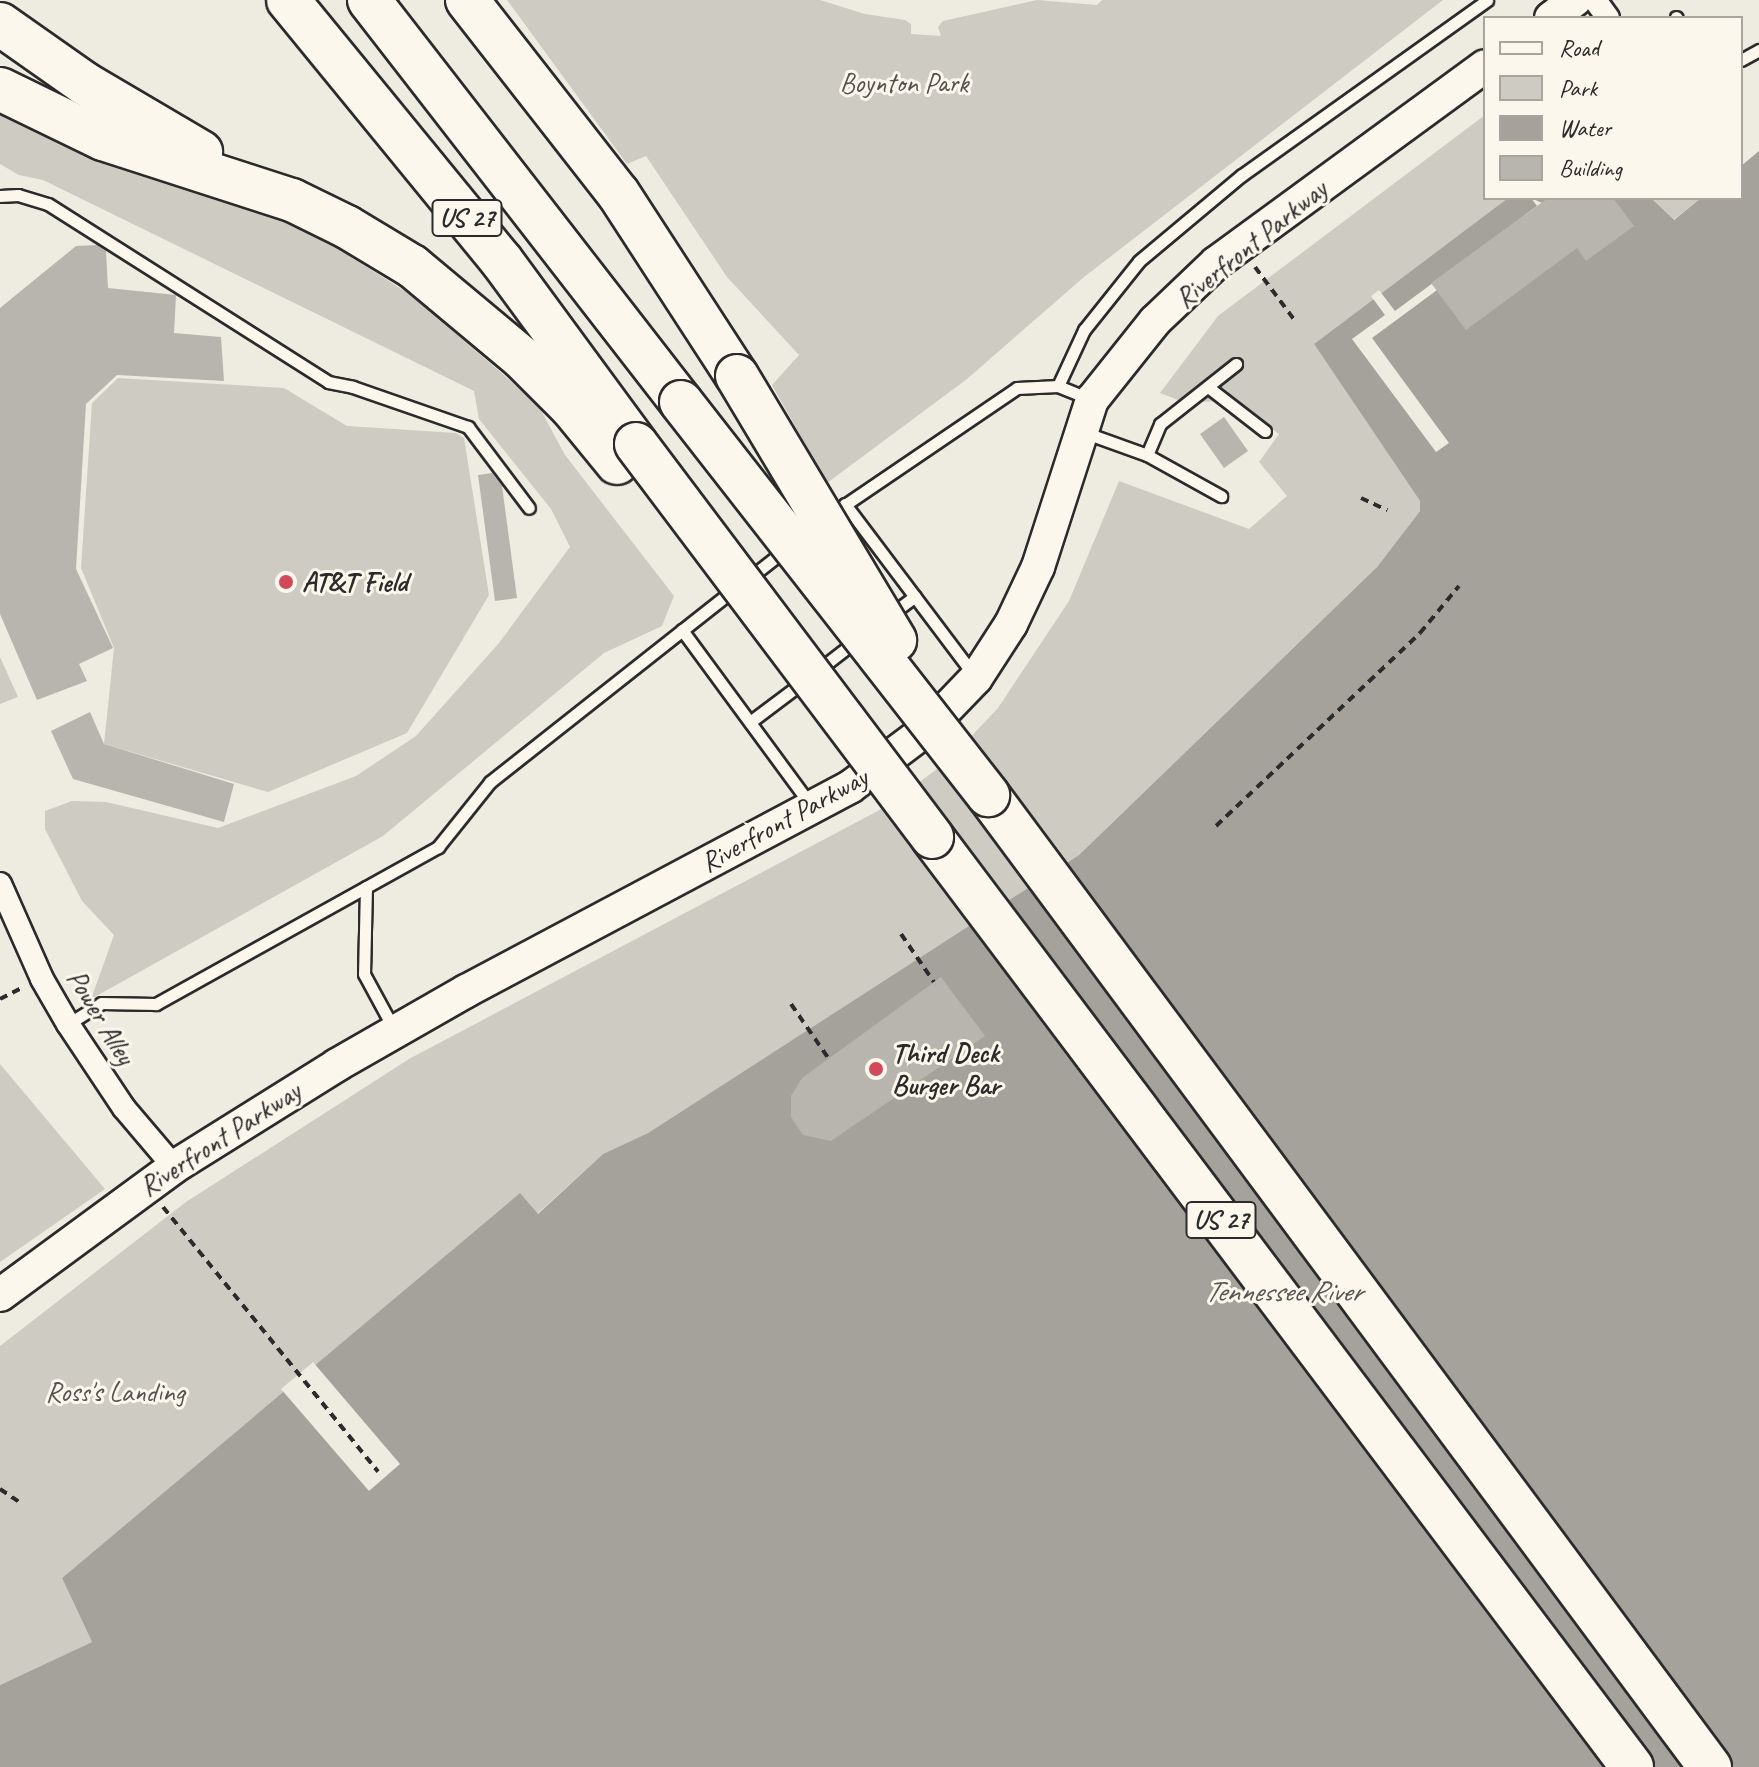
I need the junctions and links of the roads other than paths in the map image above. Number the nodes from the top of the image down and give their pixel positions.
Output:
1 (288, 0) edge
2 (369, 0) edge
3 (467, 0) edge
4 (1487, 0) edge
5 (1575, 0) edge
6 (1554, 16) edge
7 (0, 24) edge
8 (1483, 67) edge
9 (0, 89) edge
10 (0, 196) edge
11 (292, 200) junction
12 (1236, 364) dead end
13 (1058, 386) junction
14 (1208, 387) junction
15 (1092, 400) junction
16 (1082, 431) junction
17 (1265, 431) dead end
18 (626, 453) junction
19 (1147, 455) junction
20 (1221, 496) dead end
21 (845, 504) junction
22 (529, 508) dead end
23 (915, 596) junction
24 (682, 630) junction
25 (976, 678) junction
26 (750, 722) junction
27 (988, 795) junction
28 (813, 807) junction
29 (0, 884) edge
30 (366, 887) junction
31 (68, 1024) junction
32 (395, 1031) junction
33 (174, 1167) junction
34 (0, 1295) edge
35 (1511, 1604) junction
36 (1611, 1767) edge
37 (1632, 1767) edge
38 (1710, 1767) edge

1 - 18 highway, US 27
2 - 27 highway, US 27, bridge
3 - 27 highway, bridge
4 - 13 lane
5 - 6 main road
7 - 11 highway
8 - 15 main road, Riverfront Parkway
9 - 11 highway
10 - 22 lane
11 - 18 highway
12 - 14 lane
13 - 15 lane
13 - 21 lane
14 - 17 lane
14 - 19 lane
15 - 16 main road, Riverfront Parkway
16 - 19 lane
16 - 25 main road, Riverfront Parkway
18 - 35 highway, US 27, bridge
19 - 20 lane
21 - 23 lane
21 - 24 lane
23 - 25 lane
23 - 26 lane
24 - 26 lane
24 - 30 lane
25 - 28 main road, Riverfront Parkway
26 - 28 lane
27 - 38 highway, US 27
28 - 32 main road, Riverfront Parkway
29 - 31 street, Power Alley
30 - 31 lane
30 - 32 lane
31 - 33 street, Power Alley
32 - 33 main road, Riverfront Parkway
33 - 34 main road, Riverfront Parkway
35 - 36 highway
35 - 37 highway, US 27

